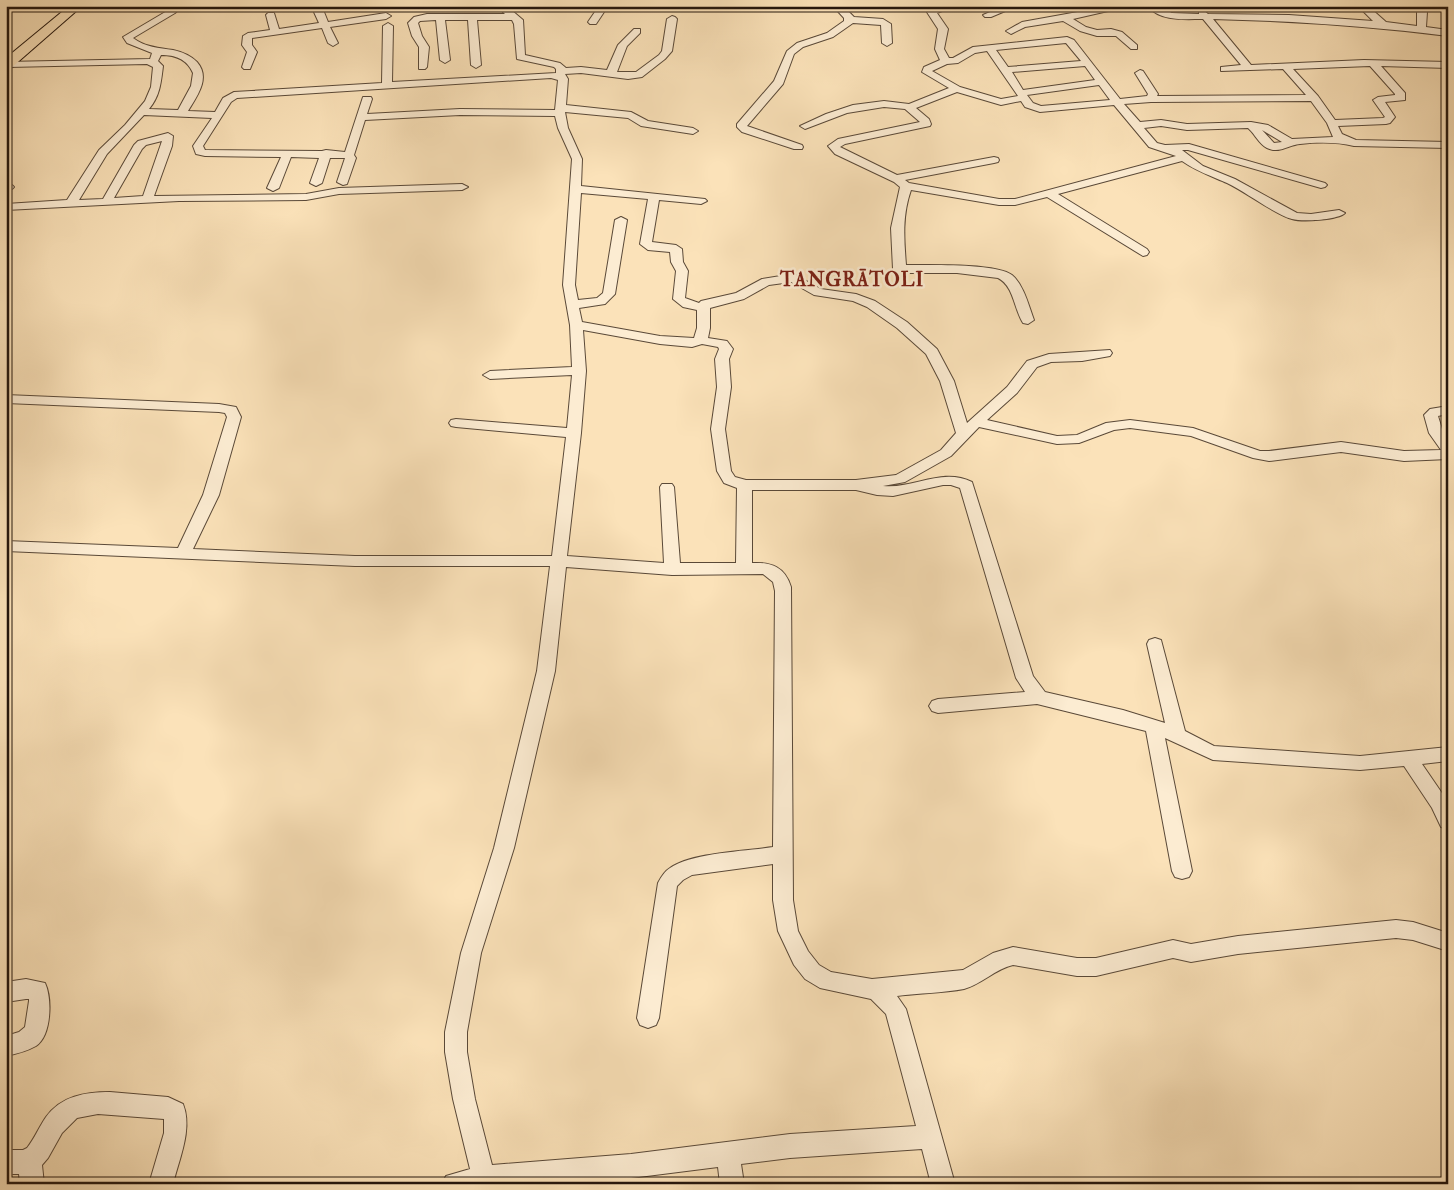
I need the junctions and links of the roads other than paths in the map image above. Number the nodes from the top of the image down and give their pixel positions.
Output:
1 (66, 6) edge
2 (76, 6) edge
3 (323, 6) edge
4 (508, 6) edge
5 (604, 6) edge
6 (641, 6) edge
7 (837, 6) edge
8 (951, 6) edge
9 (1013, 6) edge
10 (1126, 6) edge
11 (1151, 6) edge
12 (1197, 6) edge
13 (1236, 6) edge
14 (1362, 6) edge
15 (1418, 6) edge
16 (663, 8) dead end
17 (929, 9) edge
18 (172, 12) dead end
19 (271, 15) dead end
20 (988, 15) dead end
21 (472, 16) junction
22 (513, 16) junction
23 (1206, 16) junction
24 (440, 17) junction
25 (1244, 17) junction
26 (1065, 18) junction
27 (672, 19) dead end
28 (850, 20) junction
29 (593, 22) dead end
30 (325, 24) junction
31 (1384, 24) junction
32 (1421, 29) junction
33 (275, 31) junction
34 (637, 31) dead end
35 (1011, 31) dead end
36 (1437, 31) junction
37 (1448, 33) edge
38 (333, 42) dead end
39 (887, 43) dead end
40 (1448, 44) edge
41 (1134, 46) dead end
42 (990, 48) junction
43 (155, 57) junction
44 (445, 60) dead end
45 (946, 61) junction
46 (7, 62) edge
47 (1088, 63) junction
48 (476, 64) dead end
49 (1373, 64) junction
50 (1448, 65) edge
51 (247, 66) dead end
52 (422, 66) dead end
53 (1285, 66) junction
54 (1248, 68) junction
55 (1224, 69) dead end
56 (1006, 70) junction
57 (560, 73) junction
58 (611, 73) junction
59 (1140, 73) dead end
60 (1101, 82) junction
61 (387, 84) junction
62 (956, 90) junction
63 (1022, 96) junction
64 (1314, 98) junction
65 (367, 99) dead end
66 (1151, 99) junction
67 (402, 102) dead end
68 (1116, 102) junction
69 (910, 107) junction
70 (561, 110) junction
71 (142, 112) junction
72 (182, 113) junction
73 (219, 115) junction
74 (402, 115) junction
75 (362, 117) junction
76 (1332, 123) junction
77 (805, 126) dead end
78 (1136, 126) junction
79 (692, 131) dead end
80 (1346, 140) junction
81 (1447, 146) edge
82 (1165, 147) junction
83 (798, 148) dead end
84 (326, 154) junction
85 (287, 155) junction
86 (350, 155) junction
87 (1184, 157) junction
88 (994, 160) dead end
89 (895, 179) junction
90 (343, 182) dead end
91 (316, 183) dead end
92 (1321, 185) dead end
93 (905, 186) junction
94 (462, 187) dead end
95 (273, 188) dead end
96 (576, 189) junction
97 (1049, 193) junction
98 (654, 196) junction
99 (147, 200) junction
100 (107, 201) junction
101 (701, 201) dead end
102 (71, 203) junction
103 (6, 207) edge
104 (1339, 214) dead end
105 (621, 220) dead end
106 (1143, 252) dead end
107 (572, 305) junction
108 (703, 308) junction
109 (1028, 320) dead end
110 (576, 325) junction
111 (700, 340) junction
112 (1105, 353) dead end
113 (580, 371) junction
114 (490, 375) dead end
115 (6, 399) edge
116 (1448, 410) edge
117 (977, 422) junction
118 (456, 423) dead end
119 (574, 433) junction
120 (963, 434) junction
121 (1448, 448) edge
122 (1448, 454) edge
123 (745, 485) junction
124 (856, 486) junction
125 (667, 487) dead end
126 (6, 546) edge
127 (184, 552) junction
128 (558, 561) junction
129 (744, 568) junction
130 (672, 569) junction
131 (1155, 644) dead end
132 (1039, 697) junction
133 (938, 706) dead end
134 (1154, 728) junction
135 (1177, 736) junction
136 (1448, 754) edge
137 (1409, 759) junction
138 (1448, 821) edge
139 (782, 854) junction
140 (1182, 871) dead end
141 (1448, 942) edge
142 (872, 989) junction
143 (6, 992) edge
144 (648, 1018) dead end
145 (6, 1046) edge
146 (930, 1137) junction
147 (728, 1154) junction
148 (30, 1160) junction
149 (6, 1162) edge
150 (484, 1177) junction
151 (32, 1184) edge
152 (162, 1184) edge
153 (454, 1184) edge
154 (732, 1184) edge
155 (943, 1184) edge

1 - 46 main road
2 - 46 main road
3 - 30 street
4 - 22 street
5 - 29 street
6 - 16 street
7 - 28 street
8 - 17 street
9 - 20 street
10 - 26 street
11 - 23 street
12 - 23 street
13 - 25 street
14 - 31 street
15 - 32 street
17 - 45 street
18 - 43 street
19 - 33 street
21 - 22 street
21 - 24 street
21 - 48 street
22 - 57 street
23 - 25 street
23 - 54 street
24 - 44 street
24 - 52 street
25 - 31 street
26 - 35 street
26 - 41 street
27 - 58 street
28 - 39 street
28 - 83 street
30 - 33 street
30 - 38 street
30 - 61 street
31 - 32 street
32 - 36 street
33 - 51 street
34 - 58 street
36 - 37 street
36 - 40 street
42 - 45 street
42 - 47 street
42 - 56 street
43 - 46 street
43 - 71 street
43 - 72 street
45 - 62 street
47 - 56 street
47 - 60 street
49 - 50 street
49 - 53 street
49 - 76 street
53 - 54 street
53 - 64 street
54 - 55 street
56 - 63 street
57 - 58 street
57 - 61 street
57 - 70 street
59 - 66 street
60 - 63 street
60 - 68 street
61 - 73 street
62 - 63 street
62 - 69 street
63 - 68 street
64 - 66 street
64 - 76 street
65 - 75 street
66 - 68 street
67 - 74 street
68 - 78 street
69 - 77 street
69 - 89 street
70 - 74 street
70 - 79 street
70 - 96 street
71 - 72 street
71 - 102 street
72 - 73 street
73 - 85 street
74 - 75 street
75 - 86 street
76 - 80 street
78 - 80 street
78 - 82 street
80 - 81 street
82 - 87 street
82 - 92 street
84 - 85 street
84 - 86 street
84 - 91 street
85 - 95 street
86 - 90 street
87 - 97 street
87 - 104 street
88 - 89 street
89 - 93 street
93 - 97 street
93 - 109 street
94 - 99 street
96 - 98 street
96 - 107 street
97 - 106 street
98 - 101 street
98 - 108 street
99 - 100 street
99 - 100 street
100 - 102 street
102 - 103 street
105 - 107 street
107 - 110 street
108 - 111 street
108 - 120 street
110 - 111 street
110 - 113 street
111 - 123 street
112 - 117 street
113 - 114 street
113 - 119 street
115 - 127 street
116 - 121 street
117 - 120 street
117 - 122 street
118 - 119 street
119 - 128 street
120 - 124 street
123 - 124 street
123 - 129 street
124 - 132 street
125 - 130 street
126 - 127 street
127 - 128 street
128 - 130 street
128 - 150 street
129 - 130 street
129 - 139 street
131 - 135 street
132 - 133 street
132 - 134 street
134 - 135 street
134 - 140 street
135 - 137 street
136 - 137 street
137 - 138 street
139 - 142 street
139 - 144 street
141 - 142 street
142 - 146 street
143 - 145 street
146 - 147 street
146 - 155 street
147 - 150 street
147 - 154 street
148 - 149 street
148 - 151 street
148 - 152 street
150 - 153 street

